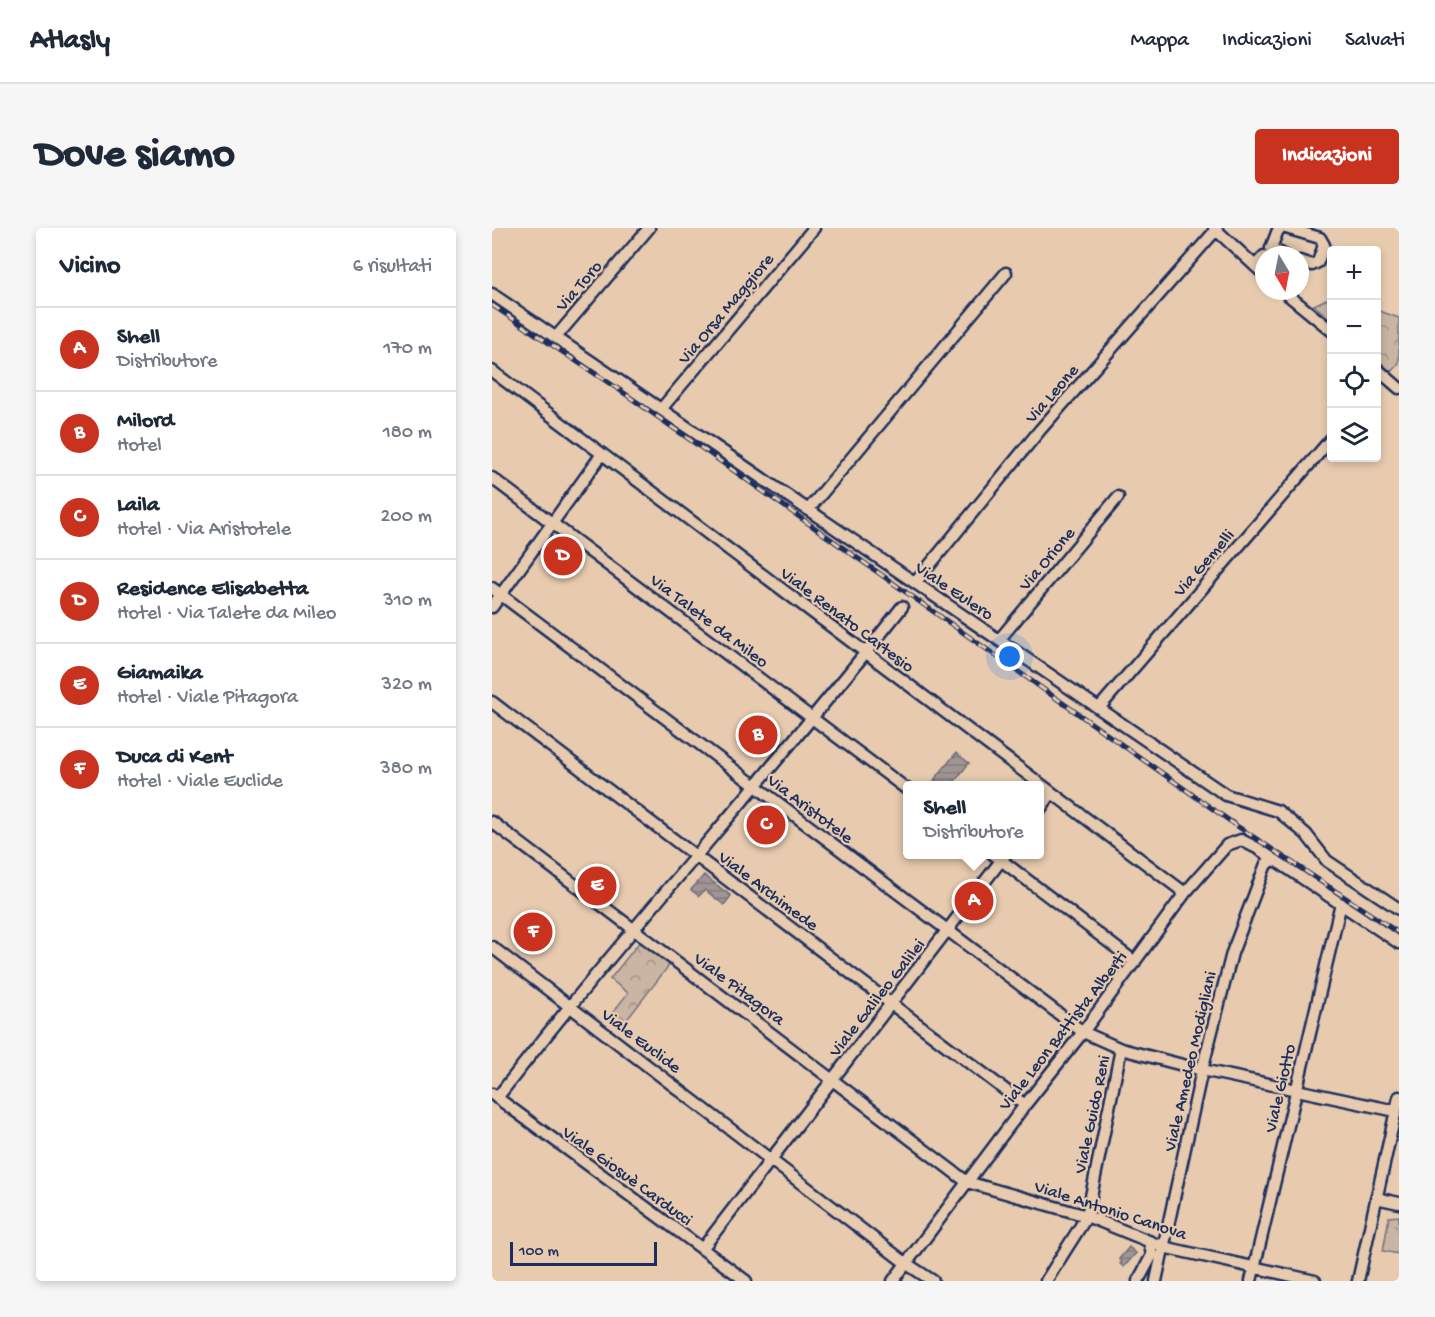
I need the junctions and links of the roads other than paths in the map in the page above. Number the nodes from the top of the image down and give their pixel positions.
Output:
1 (649, 228) edge
2 (813, 228) edge
3 (1284, 228) edge
4 (1215, 229) edge
5 (1275, 246) edge
6 (1309, 264) edge
7 (1255, 266) edge
8 (1006, 273) dead end
9 (492, 294) edge
10 (1294, 300) edge
11 (1327, 327) edge
12 (556, 337) junction
13 (492, 370) edge
14 (1381, 372) edge
15 (1399, 388) edge
16 (662, 408) junction
17 (1327, 444) edge
18 (602, 454) junction
19 (492, 478) edge
20 (1118, 497) dead end
21 (808, 510) junction
22 (553, 524) junction
23 (915, 583) junction
24 (497, 591) edge
25 (492, 607) edge
26 (902, 607) dead end
27 (999, 640) junction
28 (866, 653) junction
29 (492, 702) edge
30 (1099, 708) junction
31 (813, 718) junction
32 (1034, 781) edge
33 (903, 786) edge
34 (756, 787) junction
35 (1044, 789) edge
36 (1051, 794) junction
37 (1044, 804) edge
38 (492, 822) edge
39 (696, 856) junction
40 (999, 859) edge
41 (1003, 859) edge
42 (1276, 859) junction
43 (1185, 894) junction
44 (1341, 903) junction
45 (1399, 909) edge
46 (635, 929) junction
47 (948, 931) junction
48 (1399, 943) edge
49 (492, 947) edge
50 (1135, 962) junction
51 (890, 1004) junction
52 (570, 1006) junction
53 (1083, 1032) junction
54 (1121, 1049) junction
55 (1202, 1070) junction
56 (833, 1080) junction
57 (1296, 1089) junction
58 (494, 1096) edge
59 (1399, 1097) edge
60 (1025, 1105) junction
61 (1396, 1111) junction
62 (772, 1160) junction
63 (967, 1182) junction
64 (1376, 1198) junction
65 (1399, 1203) edge
66 (1087, 1216) junction
67 (1149, 1241) junction
68 (1162, 1247) junction
69 (702, 1249) junction
70 (907, 1264) junction
71 (1254, 1266) junction
72 (746, 1281) edge
73 (893, 1281) edge
74 (933, 1281) edge
75 (1046, 1281) edge
76 (1138, 1281) edge
77 (1156, 1281) edge
78 (1251, 1281) edge
79 (1315, 1281) edge
80 (1358, 1281) edge

1 - 12 street, Via Toro
2 - 16 street, Via Orsa Maggiore
3 - 5 street
3 - 6 street
4 - 7 street
4 - 23 street, Via Leone
8 - 21 street
9 - 12 street, Viale Eulero
10 - 11 street
12 - 16 street, Viale Eulero
13 - 18 street, Viale Renato Cartesio
14 - 15 street
16 - 21 street, Viale Eulero
17 - 30 street, Via Gemelli
18 - 22 street
18 - 28 street, Viale Renato Cartesio
19 - 22 street, Via Talete da Mileo
20 - 27 street, Via Orione
21 - 23 street, Viale Eulero
22 - 24 street
22 - 31 street, Via Talete da Mileo
23 - 27 street, Viale Eulero
24 - 25 street
24 - 34 street, Via Aristotele
26 - 28 street
27 - 30 street, Viale Eulero
28 - 31 street
28 - 32 street, Viale Renato Cartesio
29 - 39 street, Viale Archimede
30 - 45 street, Viale Eulero
31 - 33 street, Via Talete da Mileo
31 - 34 street
34 - 39 street
34 - 47 street, Via Aristotele
35 - 36 street, Viale Renato Cartesio
36 - 37 street
36 - 43 street, Viale Renato Cartesio
38 - 46 street, Viale Pitagora
39 - 46 street
39 - 51 street, Viale Archimede
40 - 47 street, Viale Galileo Galilei
41 - 50 street
42 - 43 street, Viale Leon Battista Alberti
42 - 44 street, Viale Leon Battista Alberti
42 - 55 street, Viale Amedeo Modigliani
43 - 50 street, Viale Leon Battista Alberti
44 - 48 street, Viale Leon Battista Alberti
44 - 57 street, Viale Giotto
46 - 52 street
46 - 56 street, Viale Pitagora
47 - 51 street, Viale Galileo Galilei
47 - 53 street, Via Aristotele
49 - 52 street, Viale Euclide
50 - 53 street, Viale Leon Battista Alberti
51 - 56 street, Viale Galileo Galilei
51 - 60 street, Viale Archimede
52 - 58 street
52 - 62 street, Viale Euclide
53 - 54 street, Via Aristotele
53 - 60 street, Viale Leon Battista Alberti
54 - 55 street, Via Aristotele
54 - 66 street, Viale Guido Reni
55 - 57 street, Via Aristotele
55 - 68 street, Viale Amedeo Modigliani
56 - 62 street, Viale Galileo Galilei
56 - 63 street, Viale Pitagora
57 - 61 street, Via Aristotele
57 - 71 street, Viale Giotto
58 - 69 street, Viale Giosuè Carducci
59 - 61 street
60 - 63 street, Viale Leon Battista Alberti
61 - 64 street
62 - 69 street, Viale Galileo Galilei
62 - 70 street, Viale Euclide
63 - 66 street, Viale Antonio Canova
63 - 70 street, Viale Leon Battista Alberti
64 - 65 street
64 - 80 street
66 - 67 street, Viale Antonio Canova
66 - 75 street, Viale Guido Reni
67 - 68 street, Viale Antonio Canova
67 - 76 street
68 - 71 street, Viale Antonio Canova
68 - 77 street, Viale Amedeo Modigliani
69 - 72 street, Viale Giosuè Carducci
70 - 73 street, Viale Leon Battista Alberti
70 - 74 street, Viale Euclide
71 - 78 street, Viale Giotto
71 - 79 street, Viale Antonio Canova

